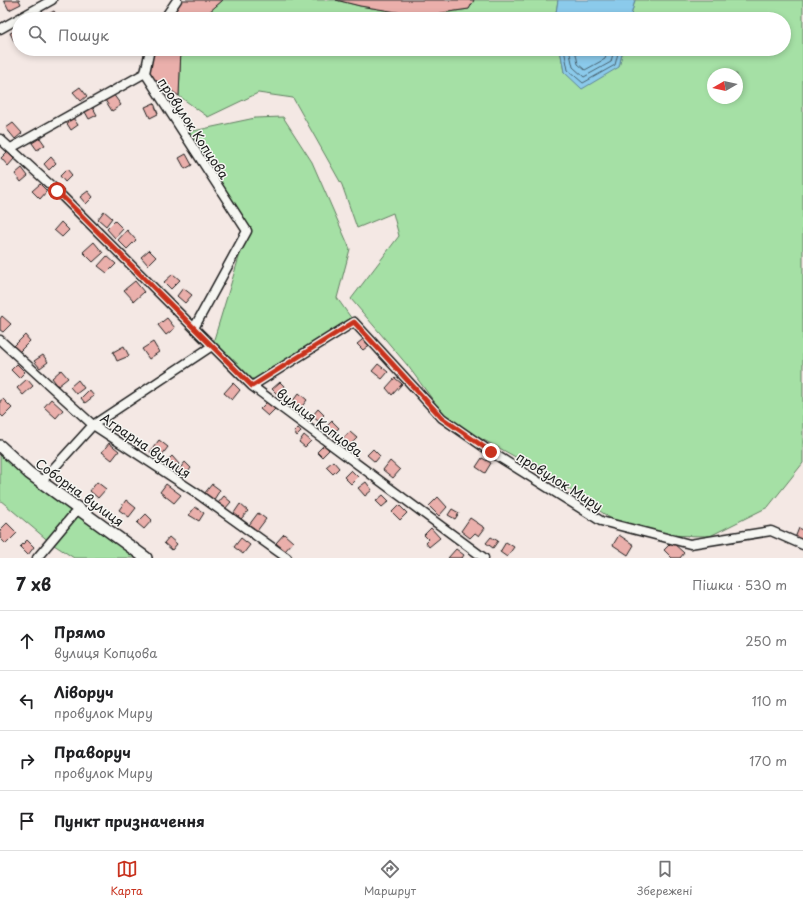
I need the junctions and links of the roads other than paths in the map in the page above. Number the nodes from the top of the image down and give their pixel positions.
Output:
1 (52, 0) edge
2 (177, 0) edge
3 (30, 12) edge
4 (169, 12) edge
5 (12, 22) edge
6 (0, 29) edge
7 (149, 56) edge
8 (145, 73) junction
9 (0, 139) edge
10 (11, 148) junction
11 (194, 328) junction
12 (0, 340) edge
13 (212, 346) junction
14 (252, 386) junction
15 (93, 425) junction
16 (0, 446) edge
17 (42, 481) junction
18 (78, 509) junction
19 (803, 545) edge
20 (37, 558) edge
21 (146, 558) edge
22 (287, 558) edge
23 (484, 558) edge

1 - 3 street
2 - 4 street
5 - 6 street
7 - 8 street
8 - 10 street, провулок Копцова
8 - 11 street, провулок Копцова
9 - 10 street, вулиця Копцова
10 - 11 street, вулиця Копцова
11 - 13 street, вулиця Копцова
12 - 15 street, Аграрна вулиця
13 - 14 street, вулиця Копцова
13 - 15 street
14 - 19 street, провулок Миру
14 - 23 street, вулиця Копцова
15 - 17 street
15 - 22 street, Аграрна вулиця
16 - 17 main road, Соборна вулиця
17 - 18 main road, Соборна вулиця
18 - 20 street
18 - 21 main road, Соборна вулиця

